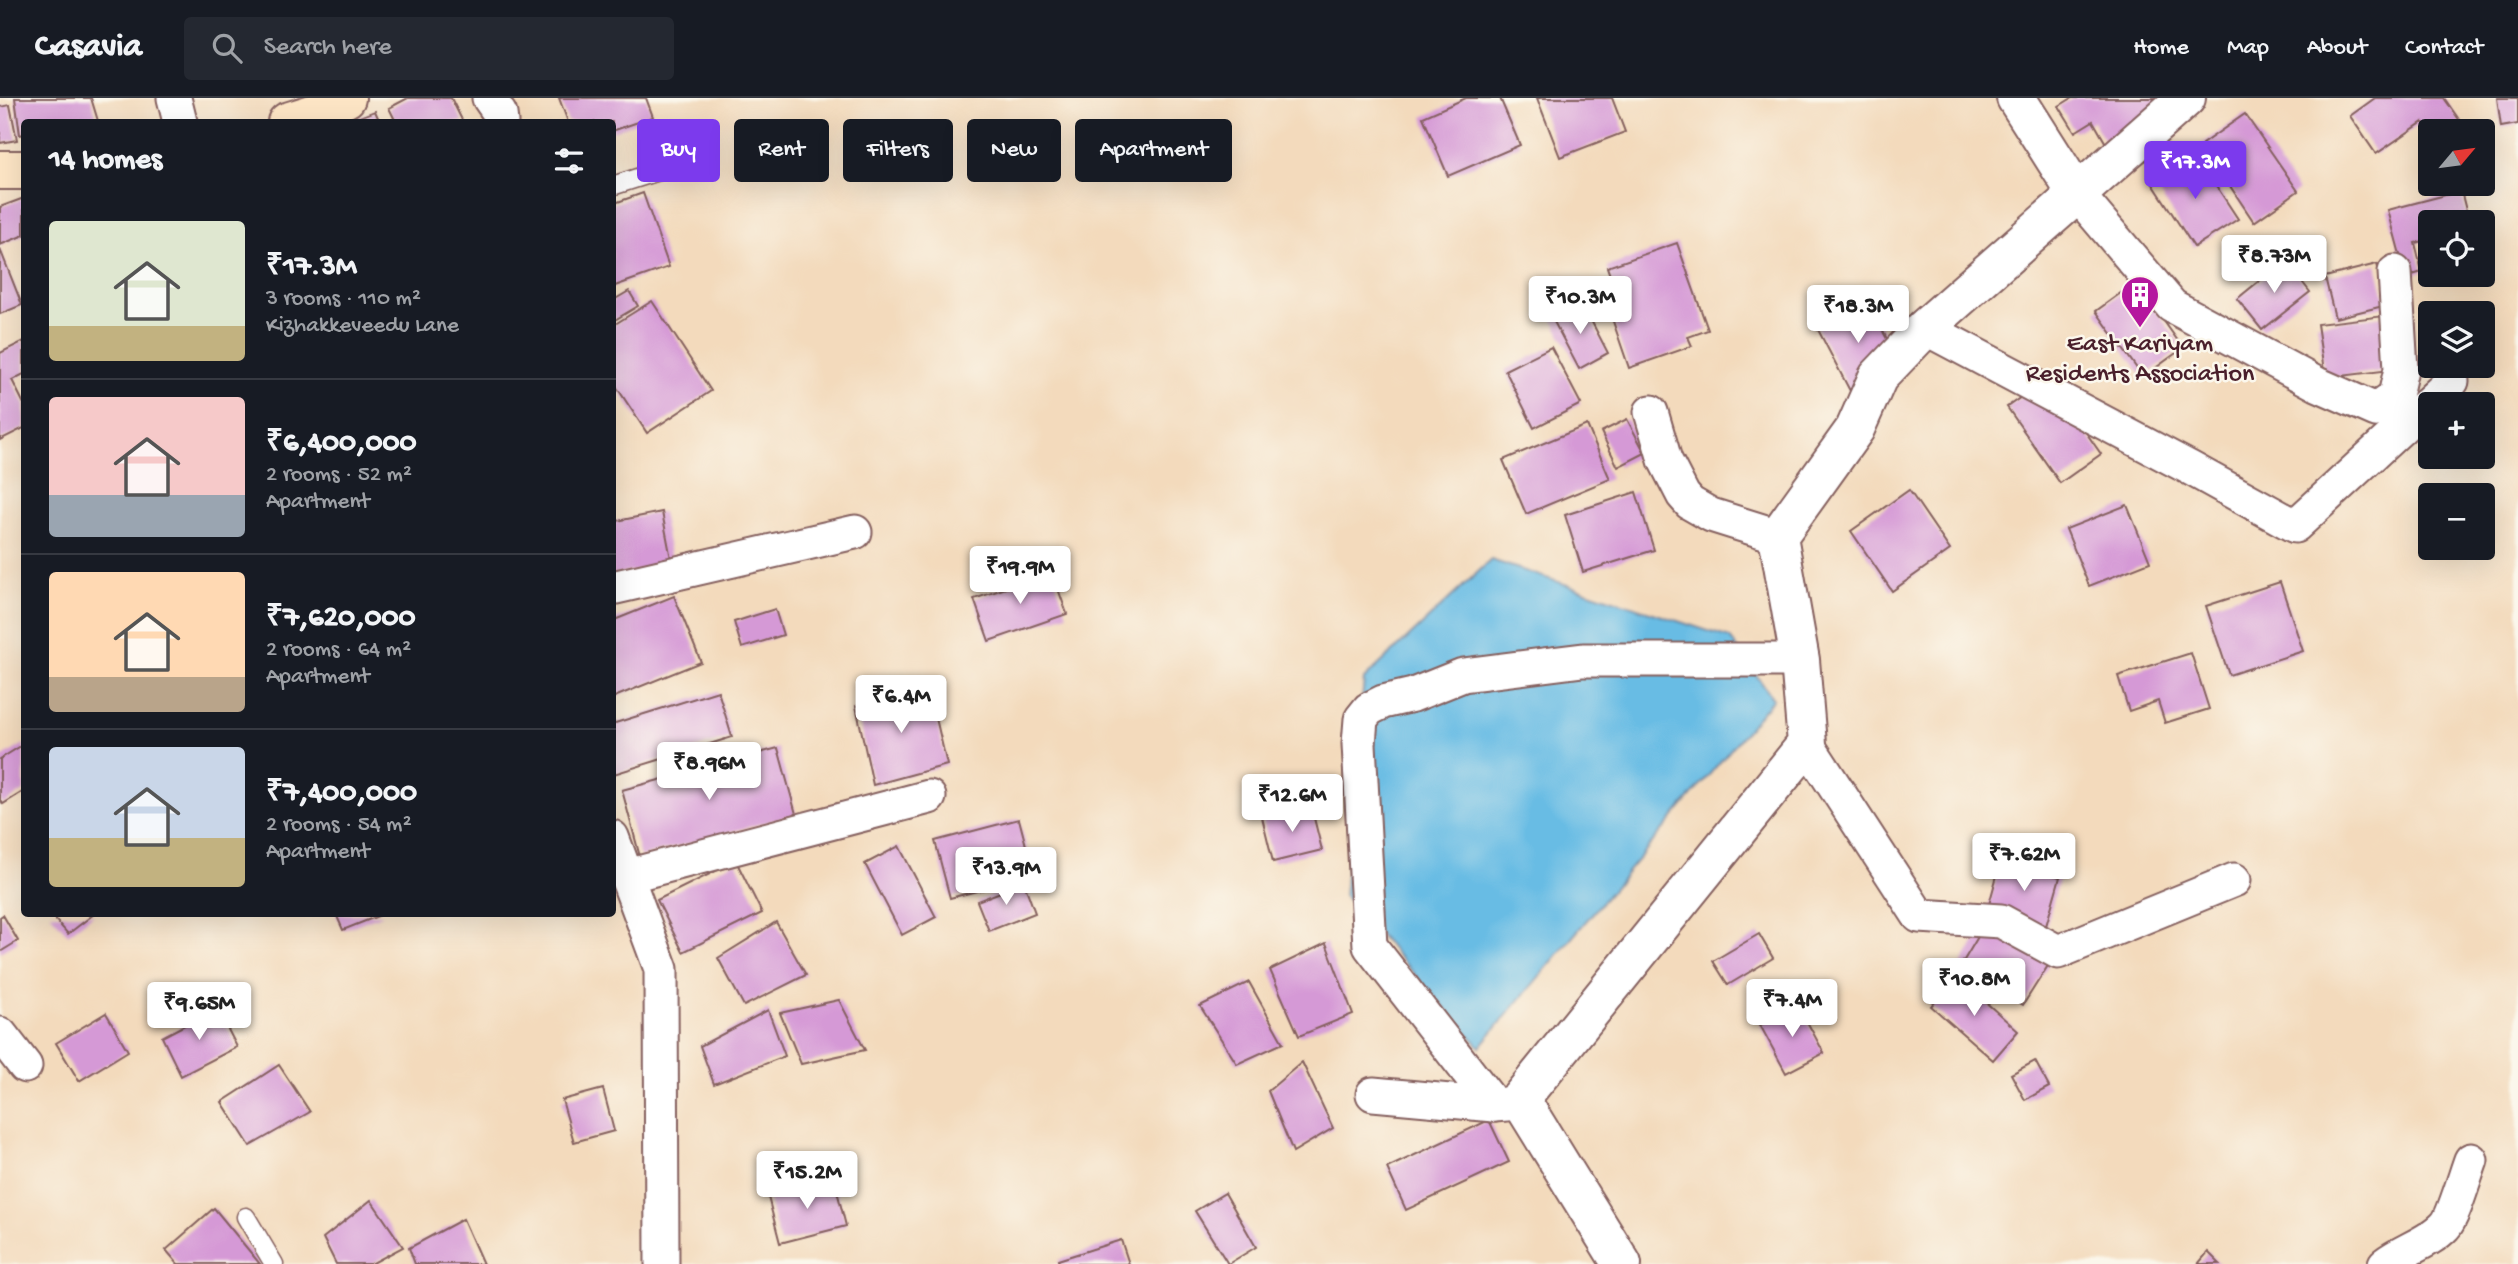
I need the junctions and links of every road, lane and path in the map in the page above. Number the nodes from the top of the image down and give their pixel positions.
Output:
1 (174, 98) edge
2 (346, 98) edge
3 (489, 98) edge
4 (2016, 98) edge
5 (2186, 98) edge
6 (179, 119) edge
7 (298, 119) edge
8 (501, 119) edge
9 (0, 170) edge
10 (21, 170) edge
11 (637, 179) edge
12 (616, 186) edge
13 (2077, 194) junction
14 (2395, 272) dead end
15 (1925, 328) junction
16 (2452, 380) dead end
17 (1651, 412) dead end
18 (855, 532) dead end
19 (1778, 536) junction
20 (616, 587) edge
21 (1800, 660) junction
22 (1807, 744) junction
23 (929, 797) dead end
24 (616, 847) edge
25 (627, 876) junction
26 (2234, 880) dead end
27 (0, 1034) edge
28 (25, 1066) dead end
29 (1373, 1094) dead end
30 (1507, 1102) junction
31 (2471, 1160) dead end
32 (246, 1217) dead end
33 (274, 1264) edge
34 (662, 1264) edge
35 (1622, 1264) edge
36 (2385, 1264) edge

1 - 6 street
2 - 7 main road
3 - 8 street
4 - 13 street
5 - 13 street
9 - 10 main road
11 - 12 lane
13 - 14 street
13 - 15 street
15 - 16 street
15 - 19 street
17 - 19 street
18 - 20 street
19 - 21 street
21 - 22 street
21 - 30 street
22 - 26 street
22 - 30 street
23 - 25 street
24 - 25 street
25 - 34 street
27 - 28 street
29 - 30 street
30 - 35 street
31 - 36 street
32 - 33 lane

